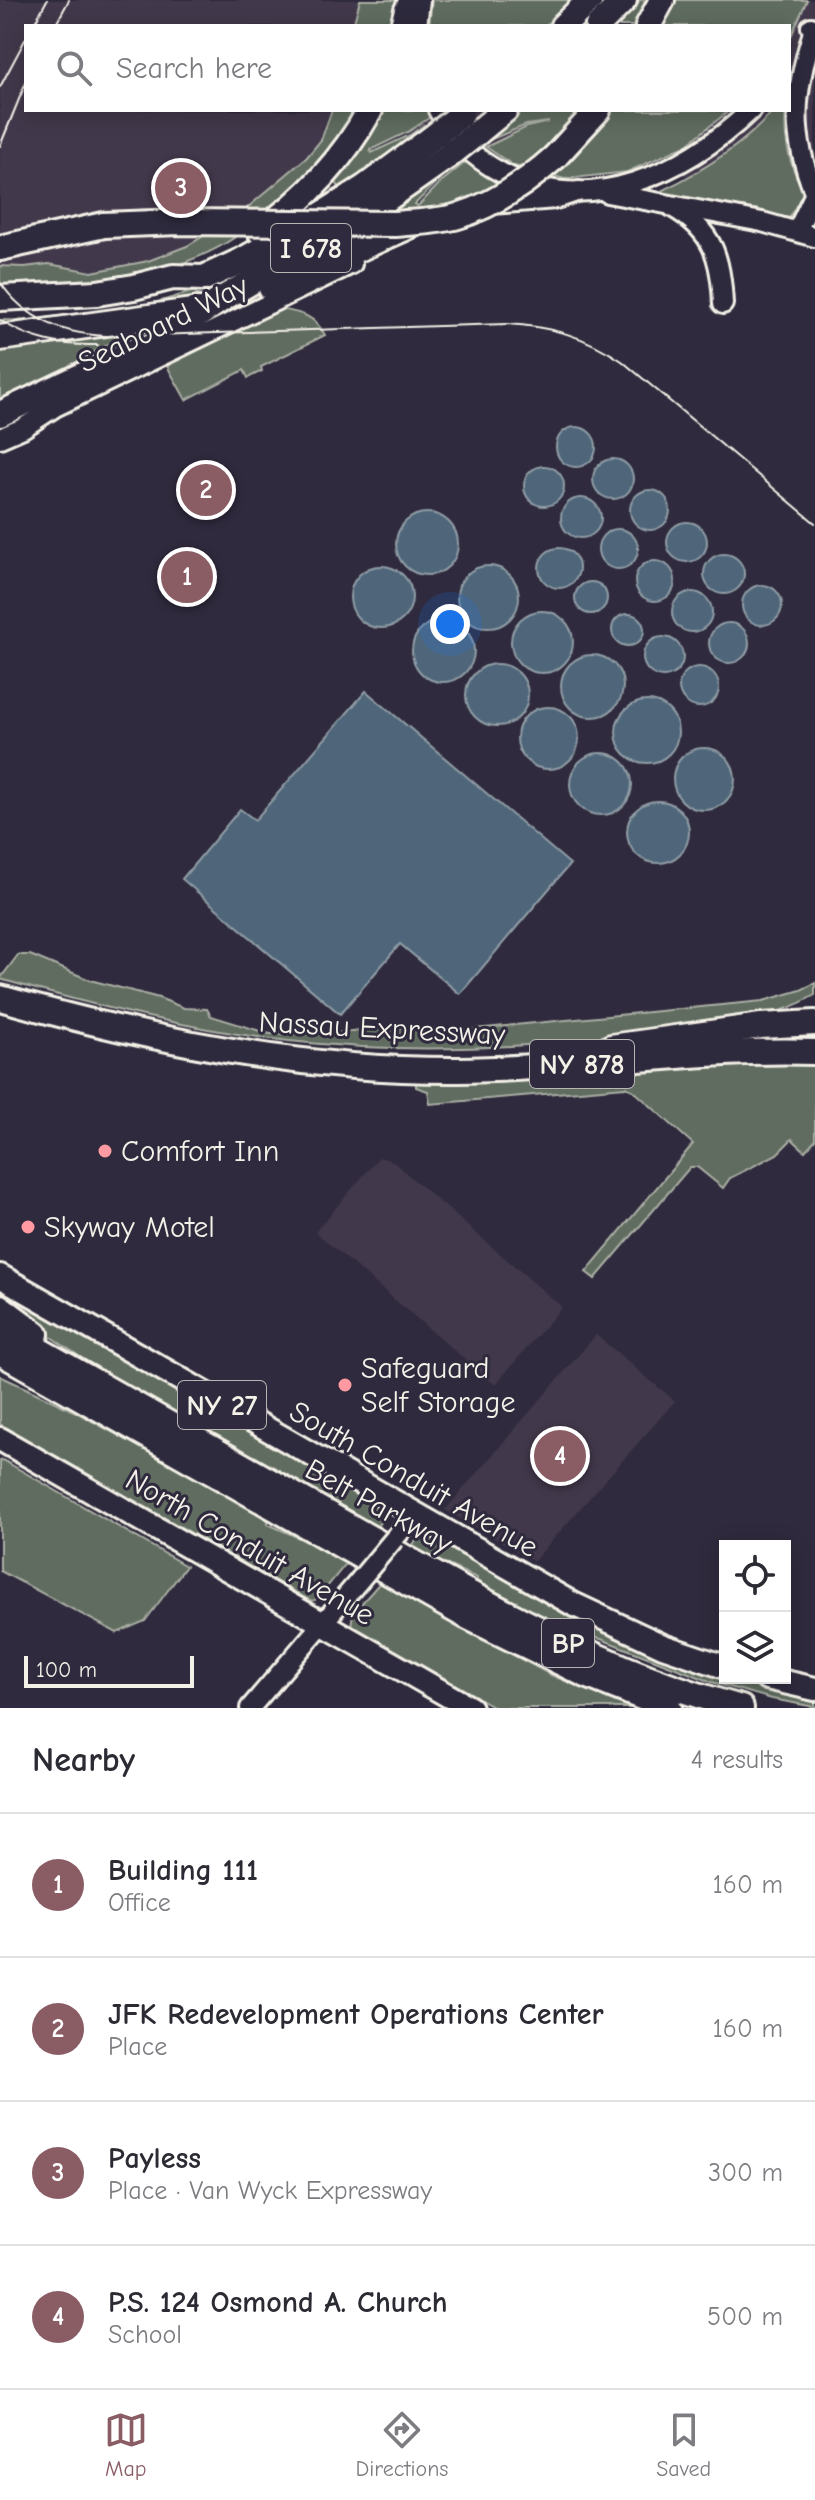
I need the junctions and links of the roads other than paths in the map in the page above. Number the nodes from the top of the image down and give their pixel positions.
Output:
1 (412, 0) edge
2 (420, 0) edge
3 (590, 0) edge
4 (624, 0) edge
5 (662, 0) edge
6 (813, 23) edge
7 (404, 24) edge
8 (417, 24) edge
9 (565, 24) edge
10 (600, 24) edge
11 (649, 24) edge
12 (791, 62) edge
13 (369, 112) edge
14 (492, 112) edge
15 (596, 112) edge
16 (749, 112) edge
17 (461, 117) edge
18 (440, 147) junction
19 (584, 191) junction
20 (815, 194) edge
21 (663, 202) junction
22 (466, 208) junction
23 (806, 234) edge
24 (0, 248) edge
25 (173, 277) junction
26 (0, 298) edge
27 (723, 304) dead end
28 (205, 309) junction
29 (170, 334) junction
30 (0, 338) edge
31 (0, 414) edge
32 (0, 438) edge
33 (11, 1001) edge
34 (815, 1003) edge
35 (815, 1023) edge
36 (761, 1026) junction
37 (815, 1052) edge
38 (349, 1065) junction
39 (0, 1276) edge
40 (0, 1307) edge
41 (0, 1328) edge
42 (0, 1352) edge
43 (0, 1366) edge
44 (114, 1393) junction
45 (0, 1439) edge
46 (237, 1486) junction
47 (415, 1514) junction
48 (323, 1623) junction
49 (719, 1665) edge
50 (791, 1684) edge
51 (815, 1689) edge
52 (250, 1708) edge
53 (470, 1708) edge
54 (669, 1708) edge
55 (741, 1708) edge

1 - 7 highway
2 - 8 street
3 - 9 highway
4 - 10 highway
5 - 11 highway
6 - 12 street
6 - 20 street
13 - 25 highway
14 - 17 highway, I 678
15 - 24 highway, bridge
16 - 19 street
17 - 18 highway, I 678, bridge
17 - 19 street
18 - 25 highway, I 678
18 - 28 highway, I 678
19 - 21 street
19 - 22 street, Seaboard Way
20 - 23 street
21 - 23 street
21 - 27 street
22 - 29 highway
22 - 32 street, Seaboard Way
25 - 26 highway, I 678
28 - 29 highway, I 678
28 - 30 highway
29 - 31 highway, I 678
33 - 38 highway, Nassau Expressway / NY 878
34 - 36 highway
35 - 36 highway
36 - 38 highway
37 - 38 highway, Nassau Expressway / NY 878
39 - 47 main road, South Conduit Avenue / NY 27
40 - 44 highway
41 - 44 highway, Belt Parkway / BP
42 - 46 highway, Belt Parkway / BP
43 - 46 highway
44 - 55 highway, Belt Parkway / BP
45 - 48 main road, North Conduit Avenue
46 - 54 highway, Belt Parkway / BP
47 - 48 street, bridge
47 - 49 main road, South Conduit Avenue / NY 27
48 - 52 street
48 - 53 main road, North Conduit Avenue
50 - 51 main road

